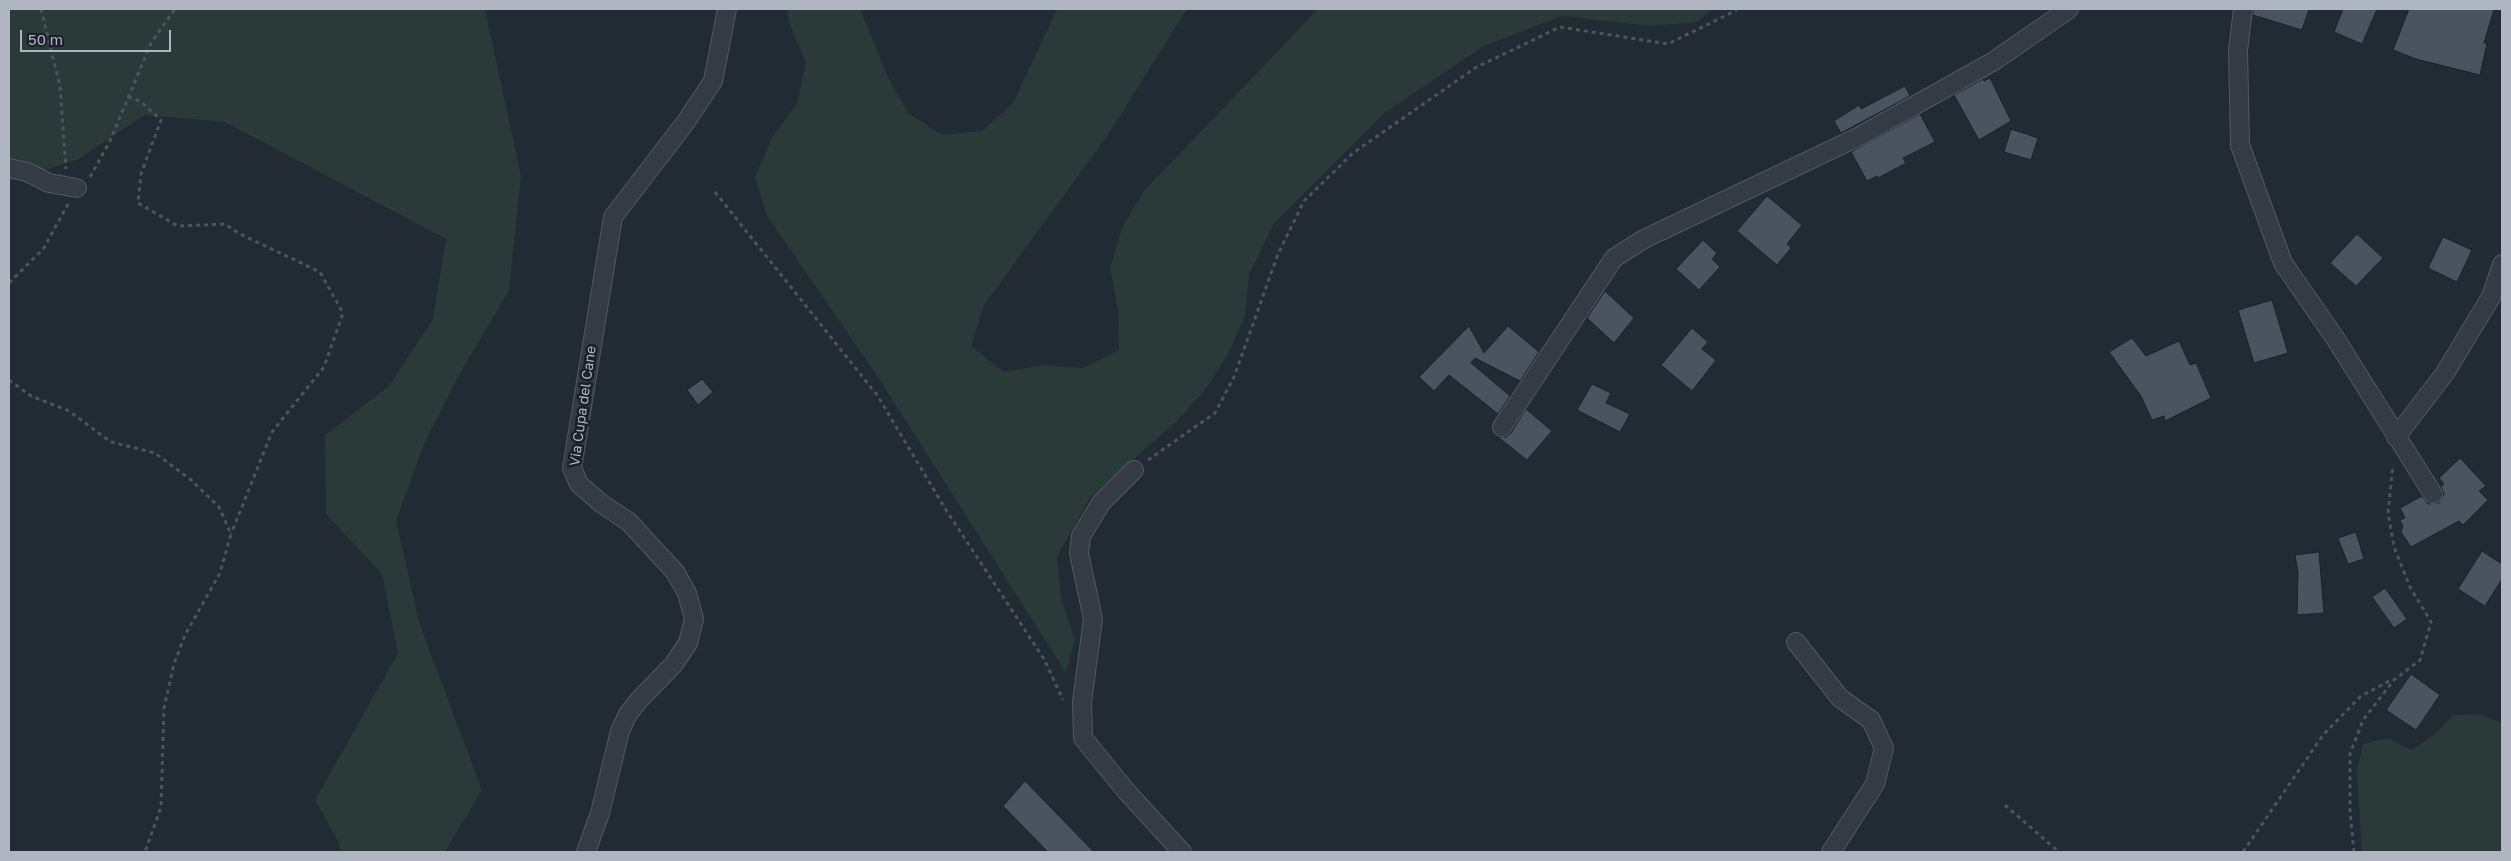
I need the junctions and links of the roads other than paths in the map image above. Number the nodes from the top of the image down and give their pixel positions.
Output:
1 (727, 9) edge
2 (2069, 9) edge
3 (2243, 9) edge
4 (9, 168) edge
5 (77, 188) road end
6 (2502, 264) edge
7 (1502, 427) dead end
8 (2396, 438) junction
9 (1134, 470) road end
10 (2433, 494) dead end
11 (1796, 642) dead end
12 (586, 852) edge
13 (1182, 852) edge
14 (1831, 852) edge

1 - 12 street, Via Cupa del Cane
2 - 7 street
3 - 8 street
4 - 5 street
6 - 8 street
8 - 10 street
9 - 13 street
11 - 14 street

